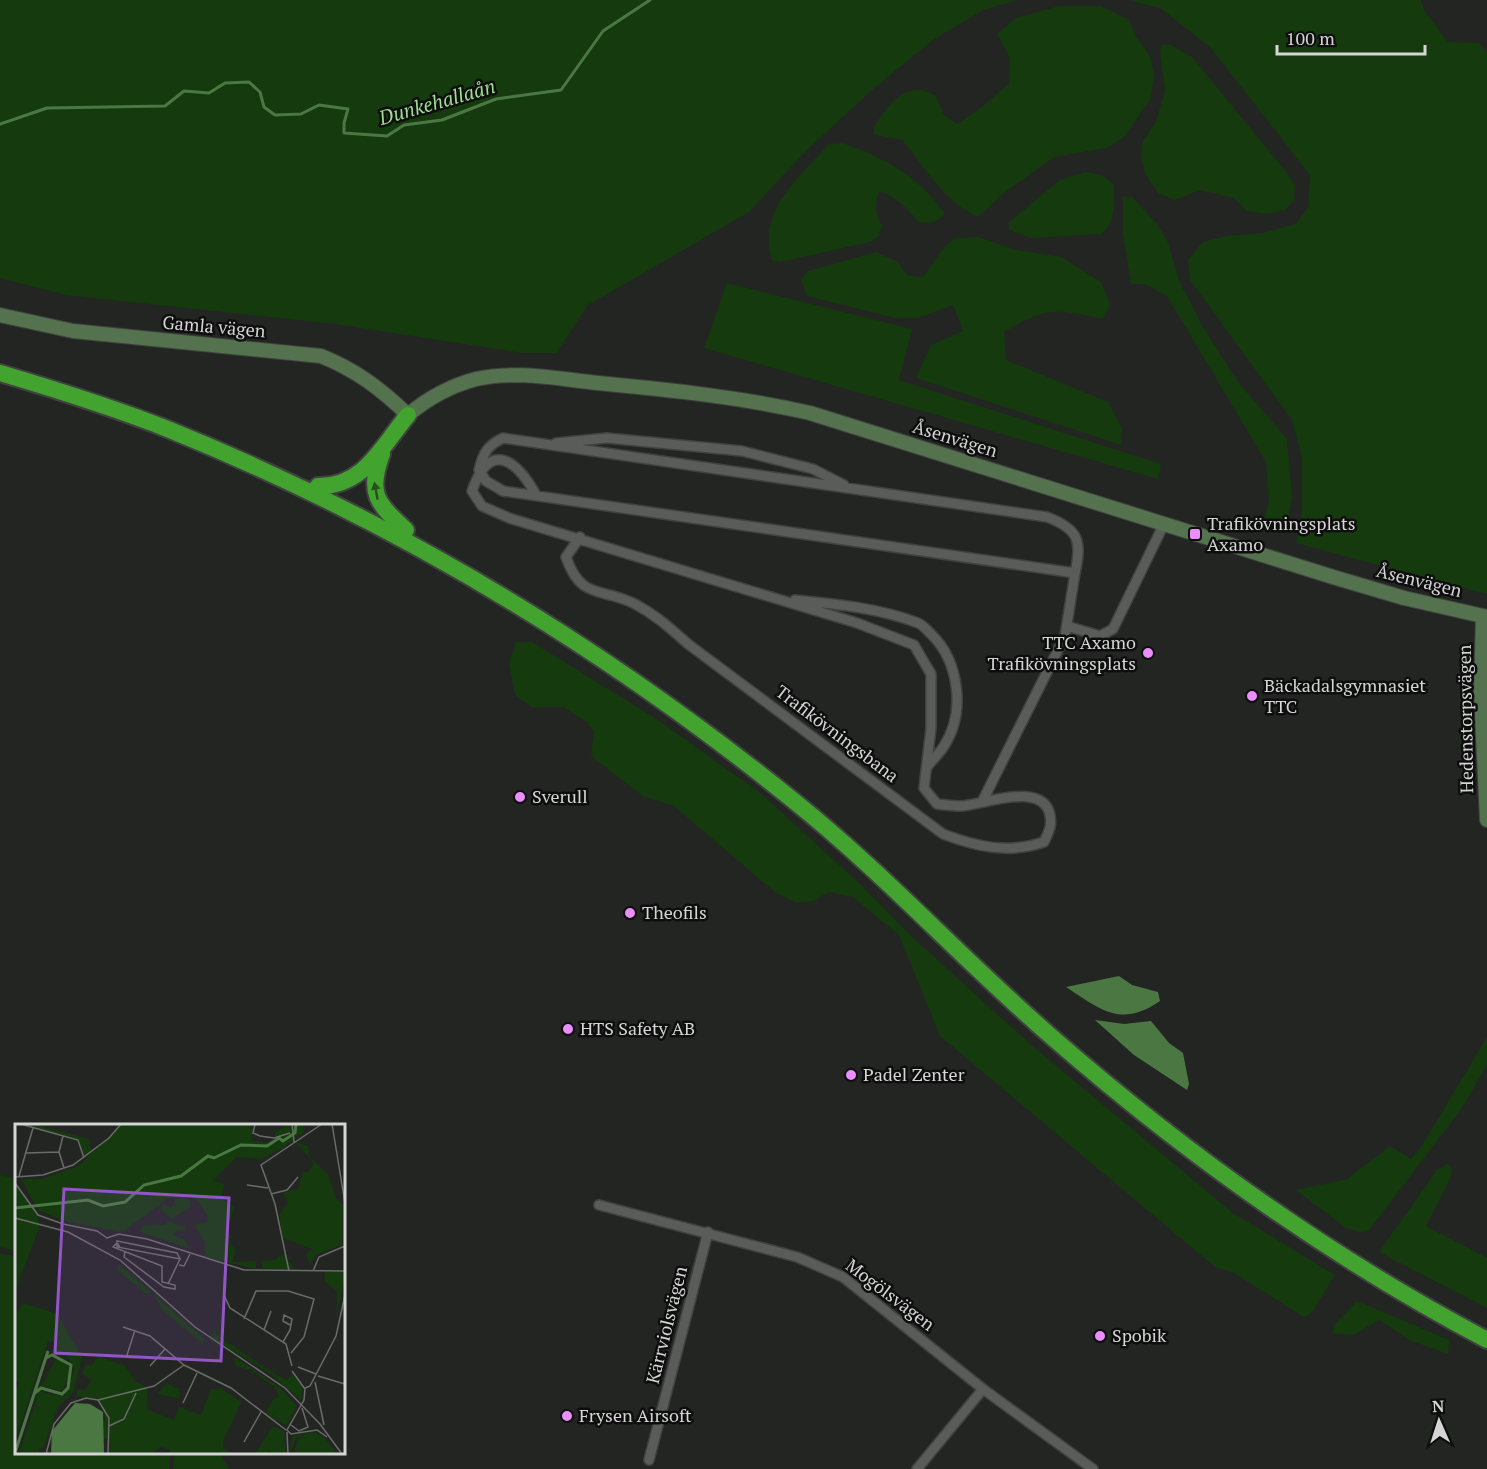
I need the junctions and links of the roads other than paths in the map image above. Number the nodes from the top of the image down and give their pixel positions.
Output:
1 (0, 315) edge
2 (0, 366) edge
3 (0, 373) edge
4 (408, 415) junction
5 (387, 442) junction
6 (543, 445) junction
7 (479, 470) junction
8 (318, 486) junction
9 (852, 489) junction
10 (536, 495) junction
11 (1164, 524) junction
12 (406, 530) junction
13 (580, 537) junction
14 (1075, 573) junction
15 (775, 597) junction
16 (1485, 616) edge
17 (1067, 626) junction
18 (927, 767) junction
19 (983, 800) junction
20 (1487, 820) edge
21 (599, 1205) dead end
22 (708, 1232) junction
23 (1487, 1330) edge
24 (1487, 1340) edge
25 (983, 1389) junction
26 (649, 1460) dead end
27 (917, 1469) edge
28 (1093, 1469) edge

1 - 4 street, Gamla vägen
2 - 8 highway
3 - 24 highway
4 - 5 highway
4 - 11 street, Åsenvägen
5 - 8 highway
12 -> 5 highway
6 - 7 street, Trafikövningsbana
6 - 9 street, Trafikövningsbana
6 - 9 street, Trafikövningsbana
7 - 10 street
7 - 10 street
7 - 13 street, Trafikövningsbana
8 - 12 highway
9 - 14 street, Trafikövningsbana
10 - 14 street
11 - 16 street, Åsenvägen
11 - 17 street
12 - 23 highway
13 - 15 street, Trafikövningsbana
13 - 19 street, Trafikövningsbana
14 - 17 street, Trafikövningsbana
15 - 18 street, Trafikövningsbana
15 - 18 street, Trafikövningsbana
16 - 20 street, Hedenstorpsvägen
17 - 19 street, Trafikövningsbana
18 - 19 street, Trafikövningsbana
21 - 22 street, Mogölsvägen
22 - 25 street, Mogölsvägen
22 - 26 street, Kärrviolsvägen
25 - 27 street
25 - 28 street, Mogölsvägen

